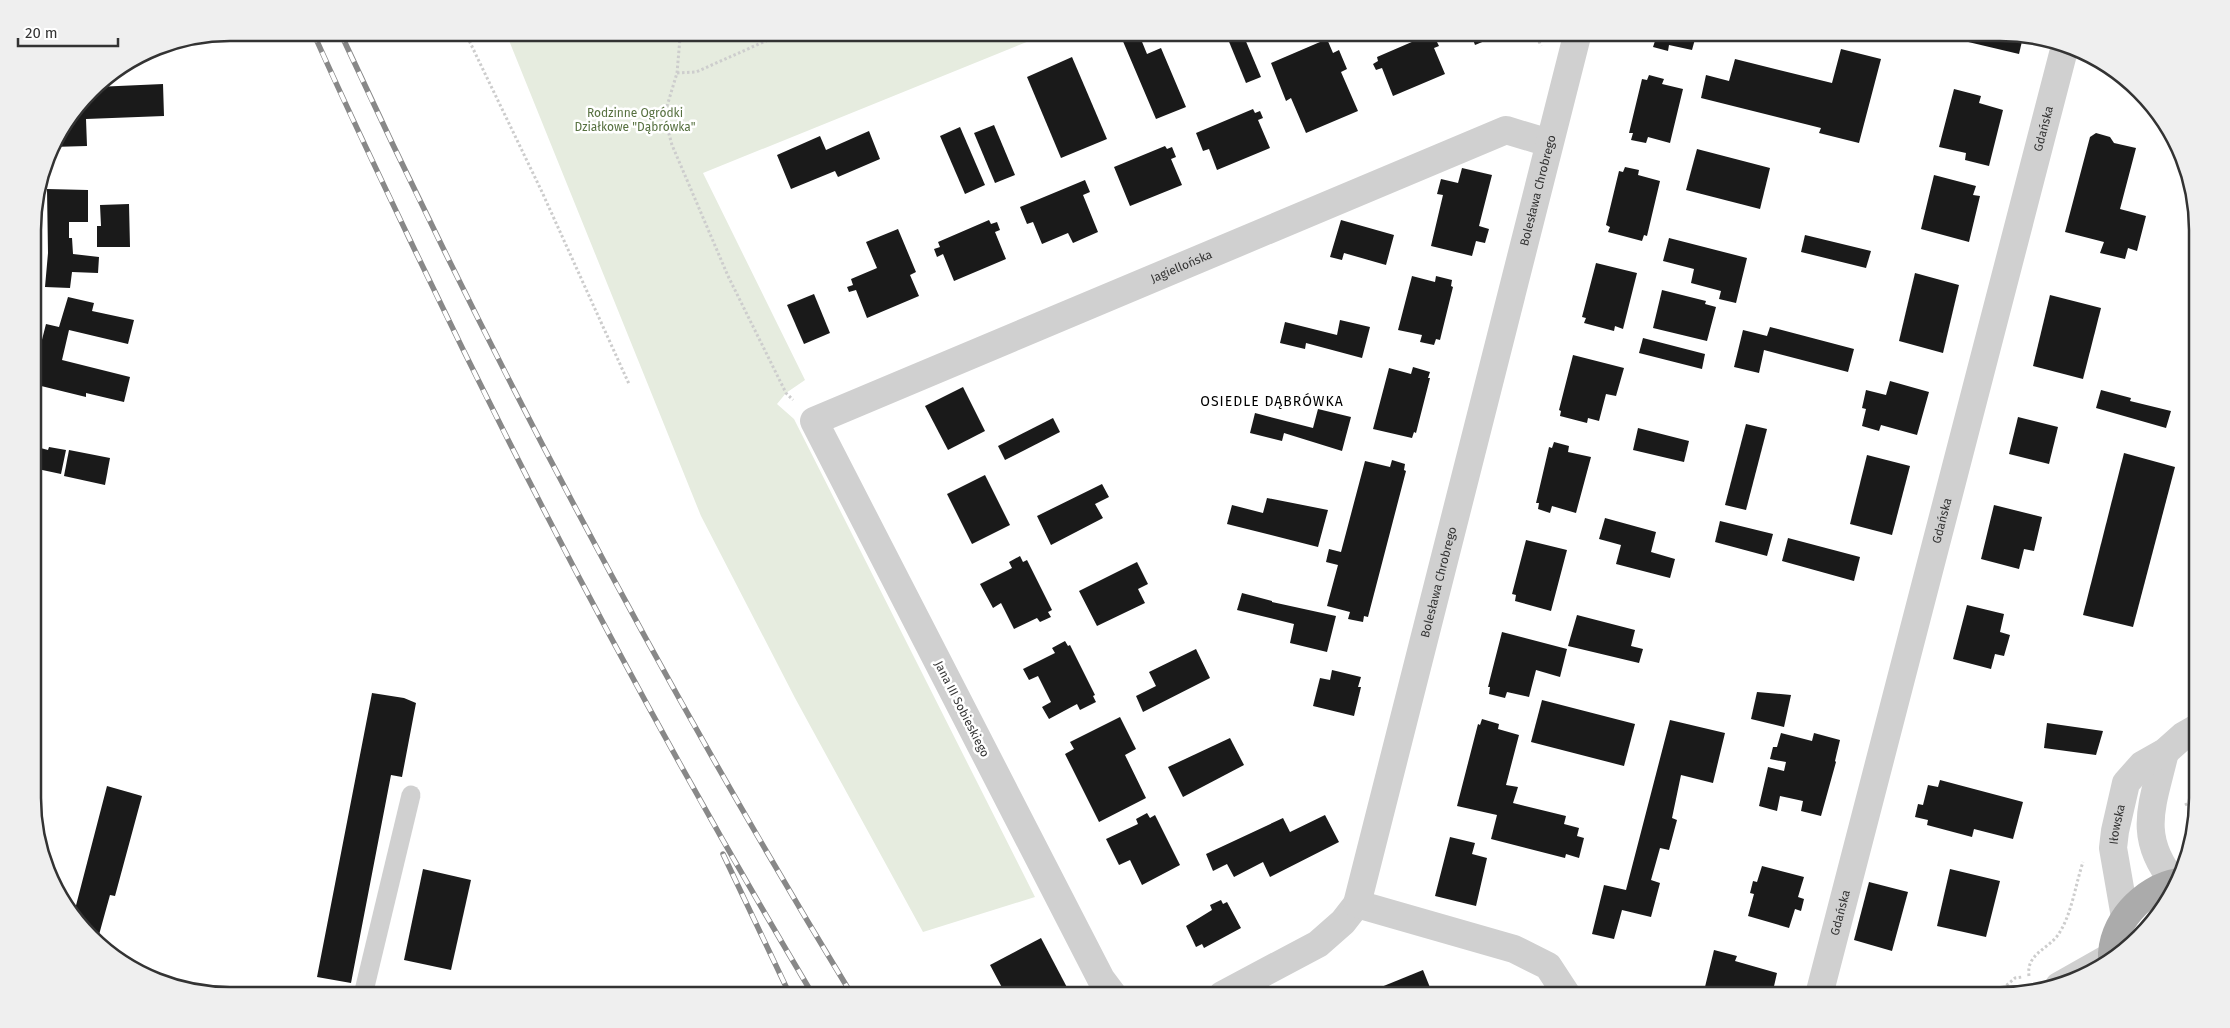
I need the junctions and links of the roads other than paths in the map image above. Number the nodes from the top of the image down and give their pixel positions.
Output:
1 (1576, 41) edge
2 (2063, 52) edge
3 (1549, 144) junction
4 (814, 421) joint
5 (2189, 733) edge
6 (2165, 752) junction
7 (411, 795) dead end
8 (2171, 876) edge
9 (2166, 886) edge
10 (1357, 904) junction
11 (2125, 917) junction
12 (2114, 949) edge
13 (365, 987) edge
14 (1107, 987) edge
15 (1237, 987) edge
16 (1562, 987) edge
17 (1821, 987) edge

1 - 3 street, Bolesława Chrobrego
2 - 17 street, Gdańska
3 - 4 street, Jagiellońska
3 - 10 street, Bolesława Chrobrego
4 - 14 street, Jana III Sobieskiego
5 - 6 street, Iłowska
6 - 8 street
6 - 11 street, Iłowska
7 - 13 lane
9 - 11 main road
10 - 15 street
10 - 16 street
11 - 12 main road

